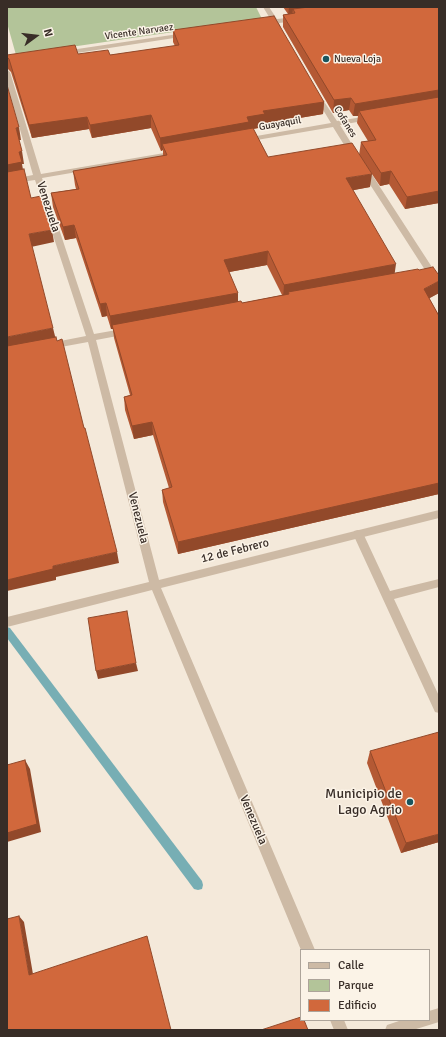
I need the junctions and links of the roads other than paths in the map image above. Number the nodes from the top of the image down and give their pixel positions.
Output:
1 (266, 7) edge
2 (306, 17) edge
3 (274, 22) junction
4 (259, 24) edge
5 (196, 34) edge
6 (282, 36) edge
7 (54, 54) edge
8 (7, 72) edge
9 (314, 90) edge
10 (379, 116) edge
11 (334, 124) junction
12 (240, 141) edge
13 (186, 151) edge
14 (38, 178) junction
15 (7, 182) edge
16 (432, 274) edge
17 (439, 285) edge
18 (138, 329) edge
19 (91, 338) junction
20 (38, 348) edge
21 (439, 514) edge
22 (358, 534) junction
23 (439, 583) edge
24 (155, 585) junction
25 (386, 596) junction
26 (7, 622) edge
27 (439, 708) edge
28 (308, 949) edge
29 (420, 1021) edge
30 (392, 1030) edge

1 - 3 street
2 - 3 street
3 - 4 street
3 - 6 street
5 - 7 street, Vicente Narvaez
8 - 14 street, Venezuela
9 - 11 street, Cofanes
10 - 11 street, Guayaquil
11 - 12 street, Guayaquil
11 - 16 street, Cofanes
13 - 14 street
14 - 15 street
14 - 19 street, Venezuela
16 - 17 street, Cofanes
18 - 19 street
19 - 20 street
19 - 24 street, Venezuela
21 - 22 street, 12 de Febrero
22 - 24 street, 12 de Febrero
22 - 25 street
23 - 25 street
24 - 26 street, 12 de Febrero
24 - 28 street, Venezuela
25 - 27 street
29 - 30 street

